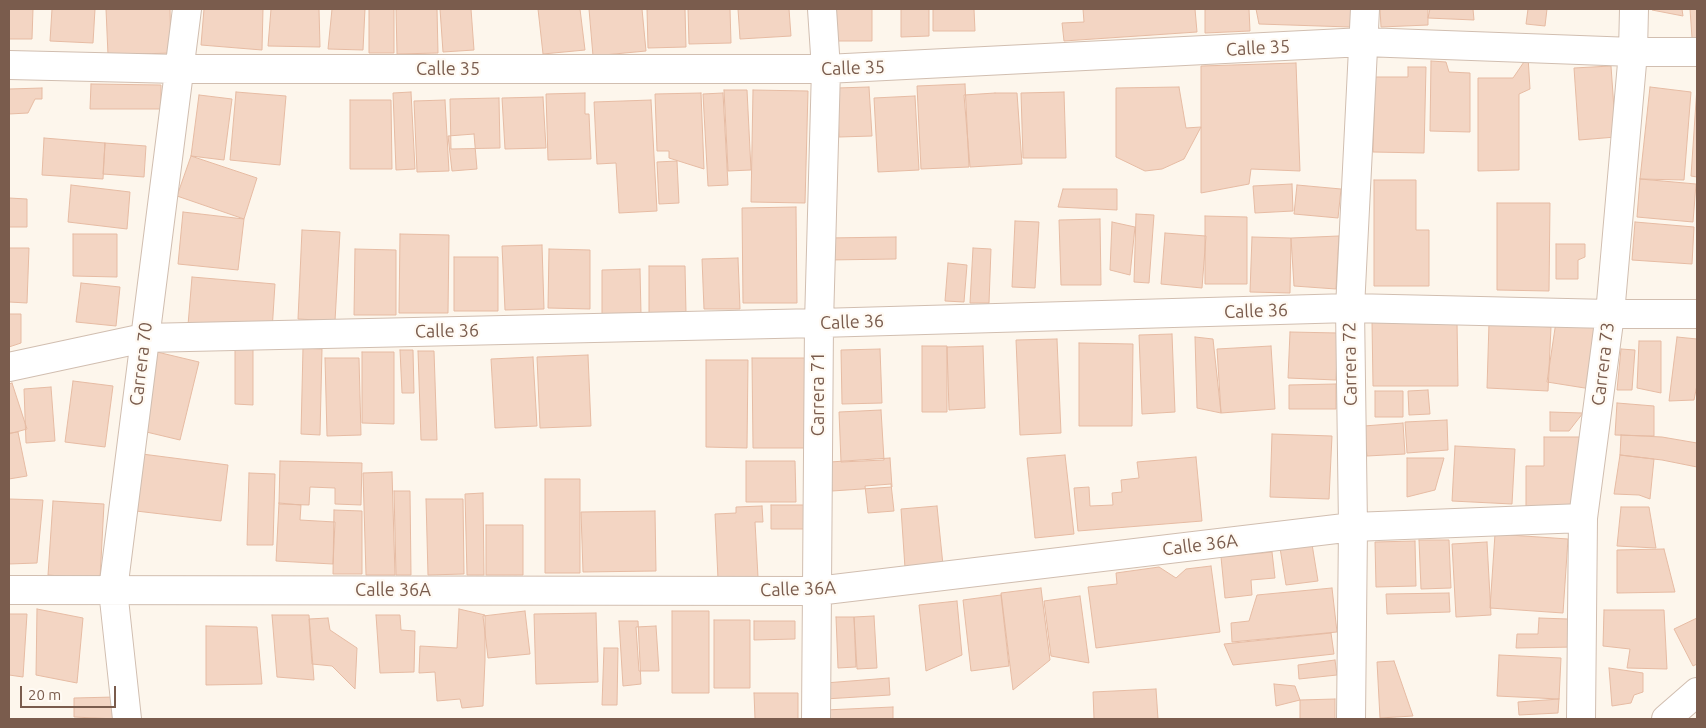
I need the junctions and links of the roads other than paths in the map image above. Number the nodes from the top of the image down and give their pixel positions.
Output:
1 (187, 9) edge
2 (822, 9) edge
3 (1365, 9) edge
4 (1634, 9) edge
5 (1364, 42) junction
6 (1633, 52) junction
7 (1697, 52) edge
8 (9, 65) edge
9 (180, 69) junction
10 (826, 70) junction
11 (1350, 308) junction
12 (1610, 314) junction
13 (1697, 314) edge
14 (819, 323) junction
15 (144, 338) junction
16 (9, 367) edge
17 (1583, 518) junction
18 (1353, 527) junction
19 (9, 590) edge
20 (113, 590) junction
21 (817, 591) junction
22 (1697, 692) edge
23 (126, 719) edge
24 (816, 719) edge
25 (1351, 719) edge
26 (1581, 719) edge
27 (1666, 719) edge

1 - 9 street, Carrera 70
2 - 10 street, Carrera 71
3 - 5 street, Carrera 72
4 - 6 street, Carrera 73
5 - 6 street, Calle 35
5 - 10 street, Calle 35
5 - 11 street, Carrera 72
6 - 7 street, Calle 35
6 - 12 street, Carrera 73
8 - 9 street, Calle 35
9 - 10 street, Calle 35
9 - 15 street, Carrera 70
10 - 14 street, Carrera 71
11 - 12 street, Calle 36
11 - 14 street, Calle 36
11 - 18 street, Carrera 72
12 - 13 street, Calle 36
12 - 17 street, Carrera 73
14 - 15 street, Calle 36
14 - 21 street, Carrera 71
15 - 16 street, Calle 36
15 - 20 street, Carrera 70
17 - 18 street, Calle 36A
17 - 26 street, Carrera 73
18 - 21 street, Calle 36A
18 - 25 street, Carrera 72
19 - 20 street, Calle 36A
20 - 21 street, Calle 36A
20 - 23 street, Carrera 70
21 - 24 street, Carrera 71
22 - 27 street

